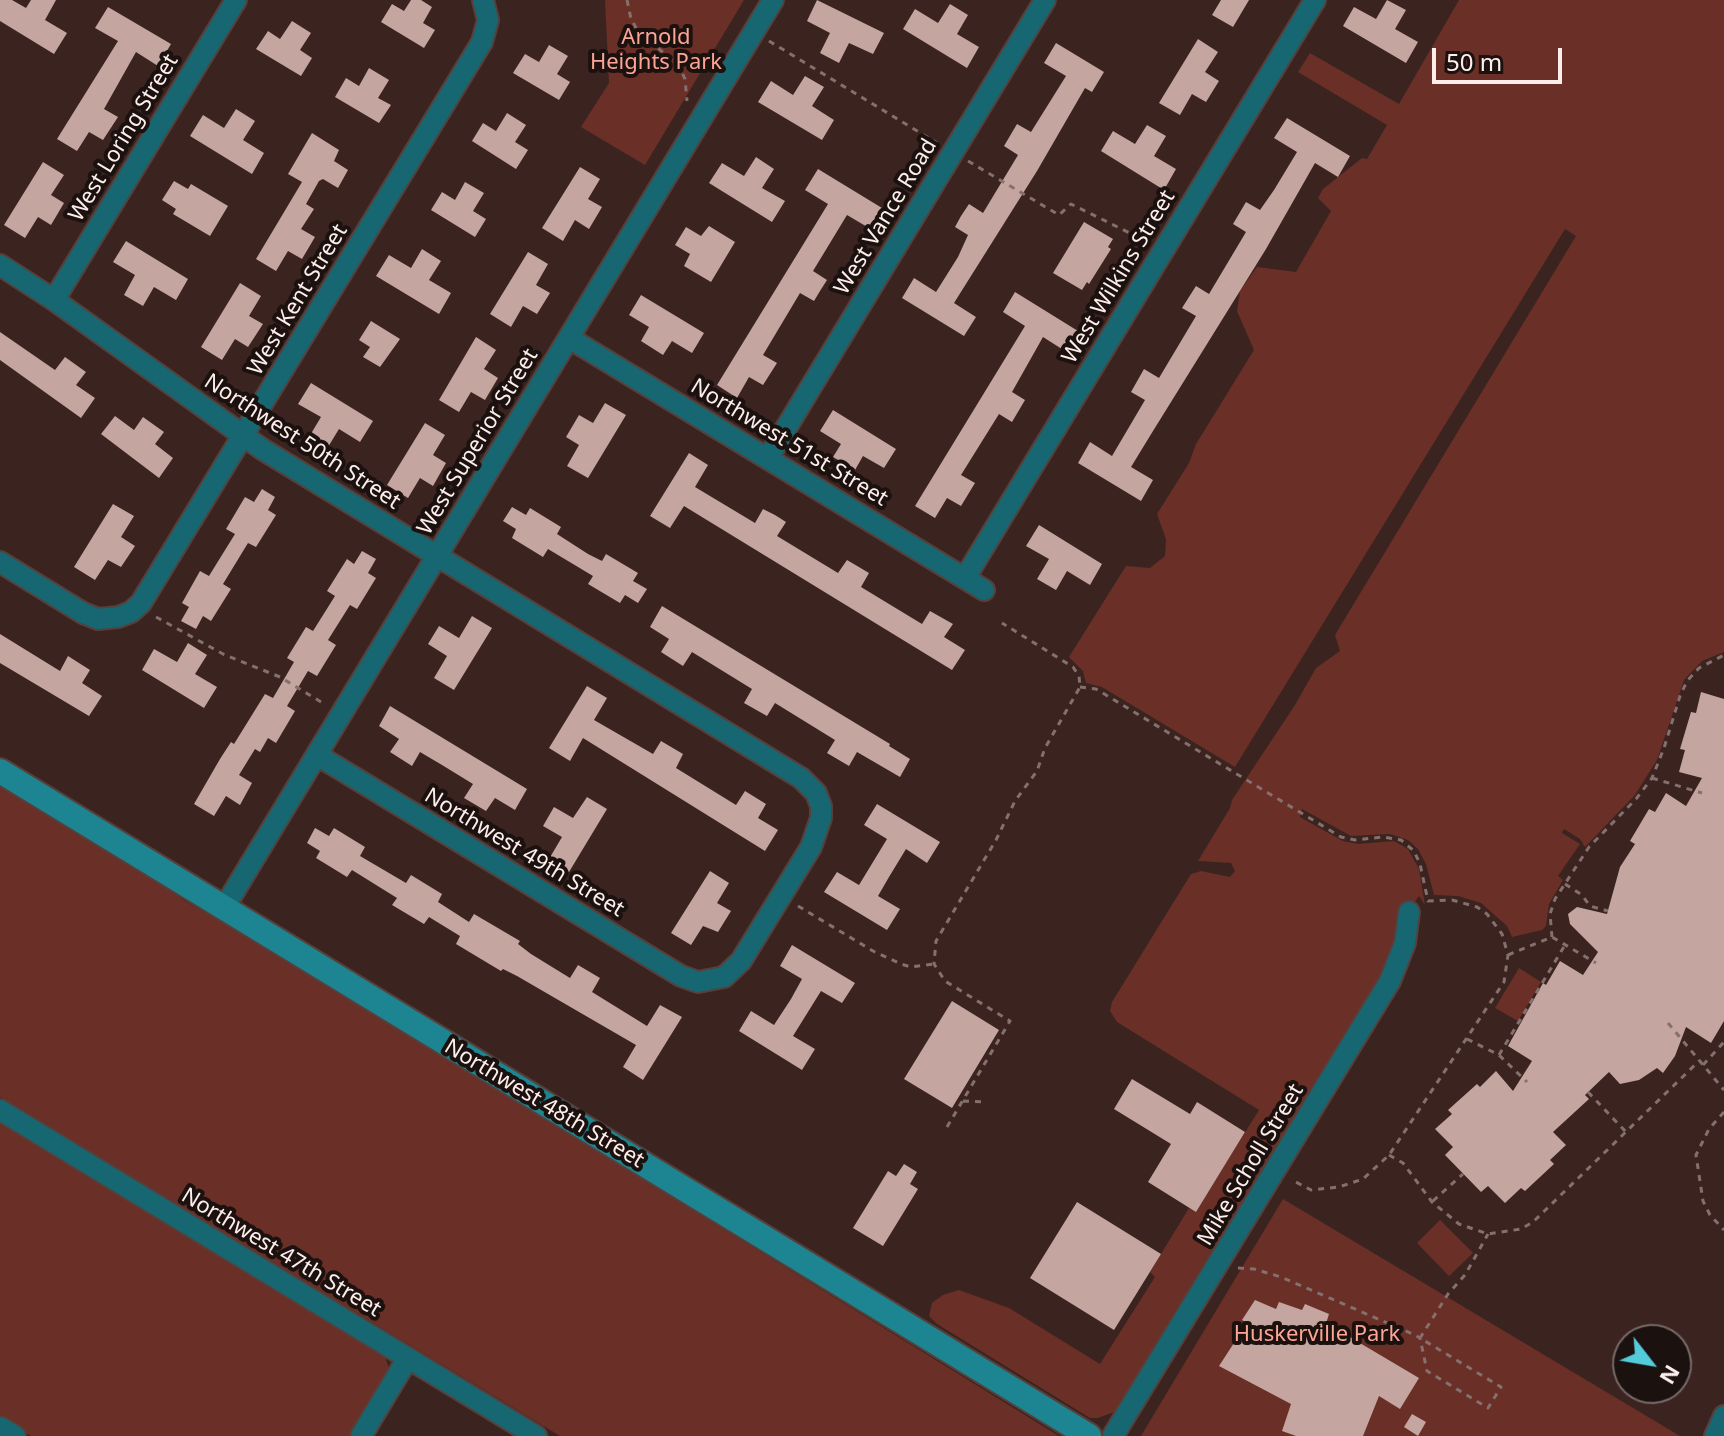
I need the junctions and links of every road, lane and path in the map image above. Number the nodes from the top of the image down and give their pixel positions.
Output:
1 (236, 0) edge
2 (483, 0) edge
3 (627, 0) edge
4 (773, 0) edge
5 (1045, 0) edge
6 (1315, 0) edge
7 (687, 101) dead end
8 (0, 265) edge
9 (54, 300) junction
10 (569, 338) junction
11 (244, 436) junction
12 (768, 458) junction
13 (437, 557) junction
14 (0, 562) edge
15 (965, 578) junction
16 (984, 590) dead end
17 (132, 610) junction
18 (1002, 623) dead end
19 (1724, 655) edge
20 (1080, 687) junction
21 (342, 714) junction
22 (317, 755) junction
23 (0, 771) edge
24 (1652, 778) junction
25 (1702, 793) dead end
26 (1564, 884) junction
27 (796, 905) dead end
28 (224, 908) junction
29 (1608, 911) dead end
30 (1409, 912) dead end
31 (1552, 937) junction
32 (1565, 945) junction
33 (1508, 955) junction
34 (1596, 963) dead end
35 (934, 964) junction
36 (709, 982) joint
37 (1668, 1023) dead end
38 (1467, 1039) junction
39 (1724, 1042) edge
40 (1499, 1055) junction
41 (1699, 1061) junction
42 (1703, 1065) junction
43 (1527, 1082) dead end
44 (1724, 1090) edge
45 (1588, 1092) dead end
46 (963, 1101) junction
47 (986, 1102) dead end
48 (0, 1110) edge
49 (1724, 1112) edge
50 (947, 1127) dead end
51 (1626, 1132) junction
52 (1389, 1155) junction
53 (1463, 1174) dead end
54 (1292, 1180) dead end
55 (1432, 1202) junction
56 (1724, 1230) edge
57 (1488, 1234) junction
58 (1238, 1268) dead end
59 (1420, 1338) junction
60 (408, 1358) junction
61 (1724, 1416) edge
62 (0, 1427) edge
63 (15, 1436) edge
64 (361, 1436) edge
65 (536, 1436) edge
66 (1089, 1436) edge
67 (1113, 1436) edge
68 (1715, 1436) edge

1 - 9 street, West Loring Street
2 - 11 street, West Kent Street
3 - 7 path
4 - 10 street, West Superior Street
5 - 12 street, West Vance Road
6 - 15 street, West Wilkins Street
8 - 9 street, Northwest 50th Street
9 - 11 street, Northwest 50th Street
10 - 12 street, Northwest 51st Street
10 - 13 street, West Superior Street
11 - 13 street, Northwest 50th Street
11 - 17 street, West Kent Street
12 - 15 street, Northwest 51st Street
13 - 21 street, West Superior Street
13 - 36 street, Northwest 50th Street
14 - 17 street
15 - 16 street, Northwest 51st Street
17 - 21 path
18 - 20 path
19 - 24 path
20 - 33 path
20 - 35 path
21 - 22 street, West Superior Street
22 - 28 street, West Superior Street
22 - 36 street, Northwest 49th Street
23 - 28 main road, Northwest 48th Street
24 - 25 path
24 - 26 path
26 - 29 path
26 - 31 path
27 - 35 path
28 - 66 main road, Northwest 48th Street
30 - 67 street, Mike Scholl Street
31 - 32 path
31 - 33 path
32 - 34 path
32 - 40 path
33 - 38 path
35 - 46 path
37 - 41 path
38 - 40 path
38 - 52 path
39 - 42 path
40 - 43 path
41 - 42 path
41 - 51 path
42 - 44 path
45 - 51 path
46 - 47 path
46 - 50 path
48 - 60 street, Northwest 47th Street
49 - 56 path
51 - 57 path
52 - 54 path
52 - 55 path
53 - 55 path
55 - 57 path
57 - 59 path
58 - 59 path
59 - 59 path
60 - 64 street
60 - 65 street, Northwest 47th Street
61 - 68 street
62 - 63 street

